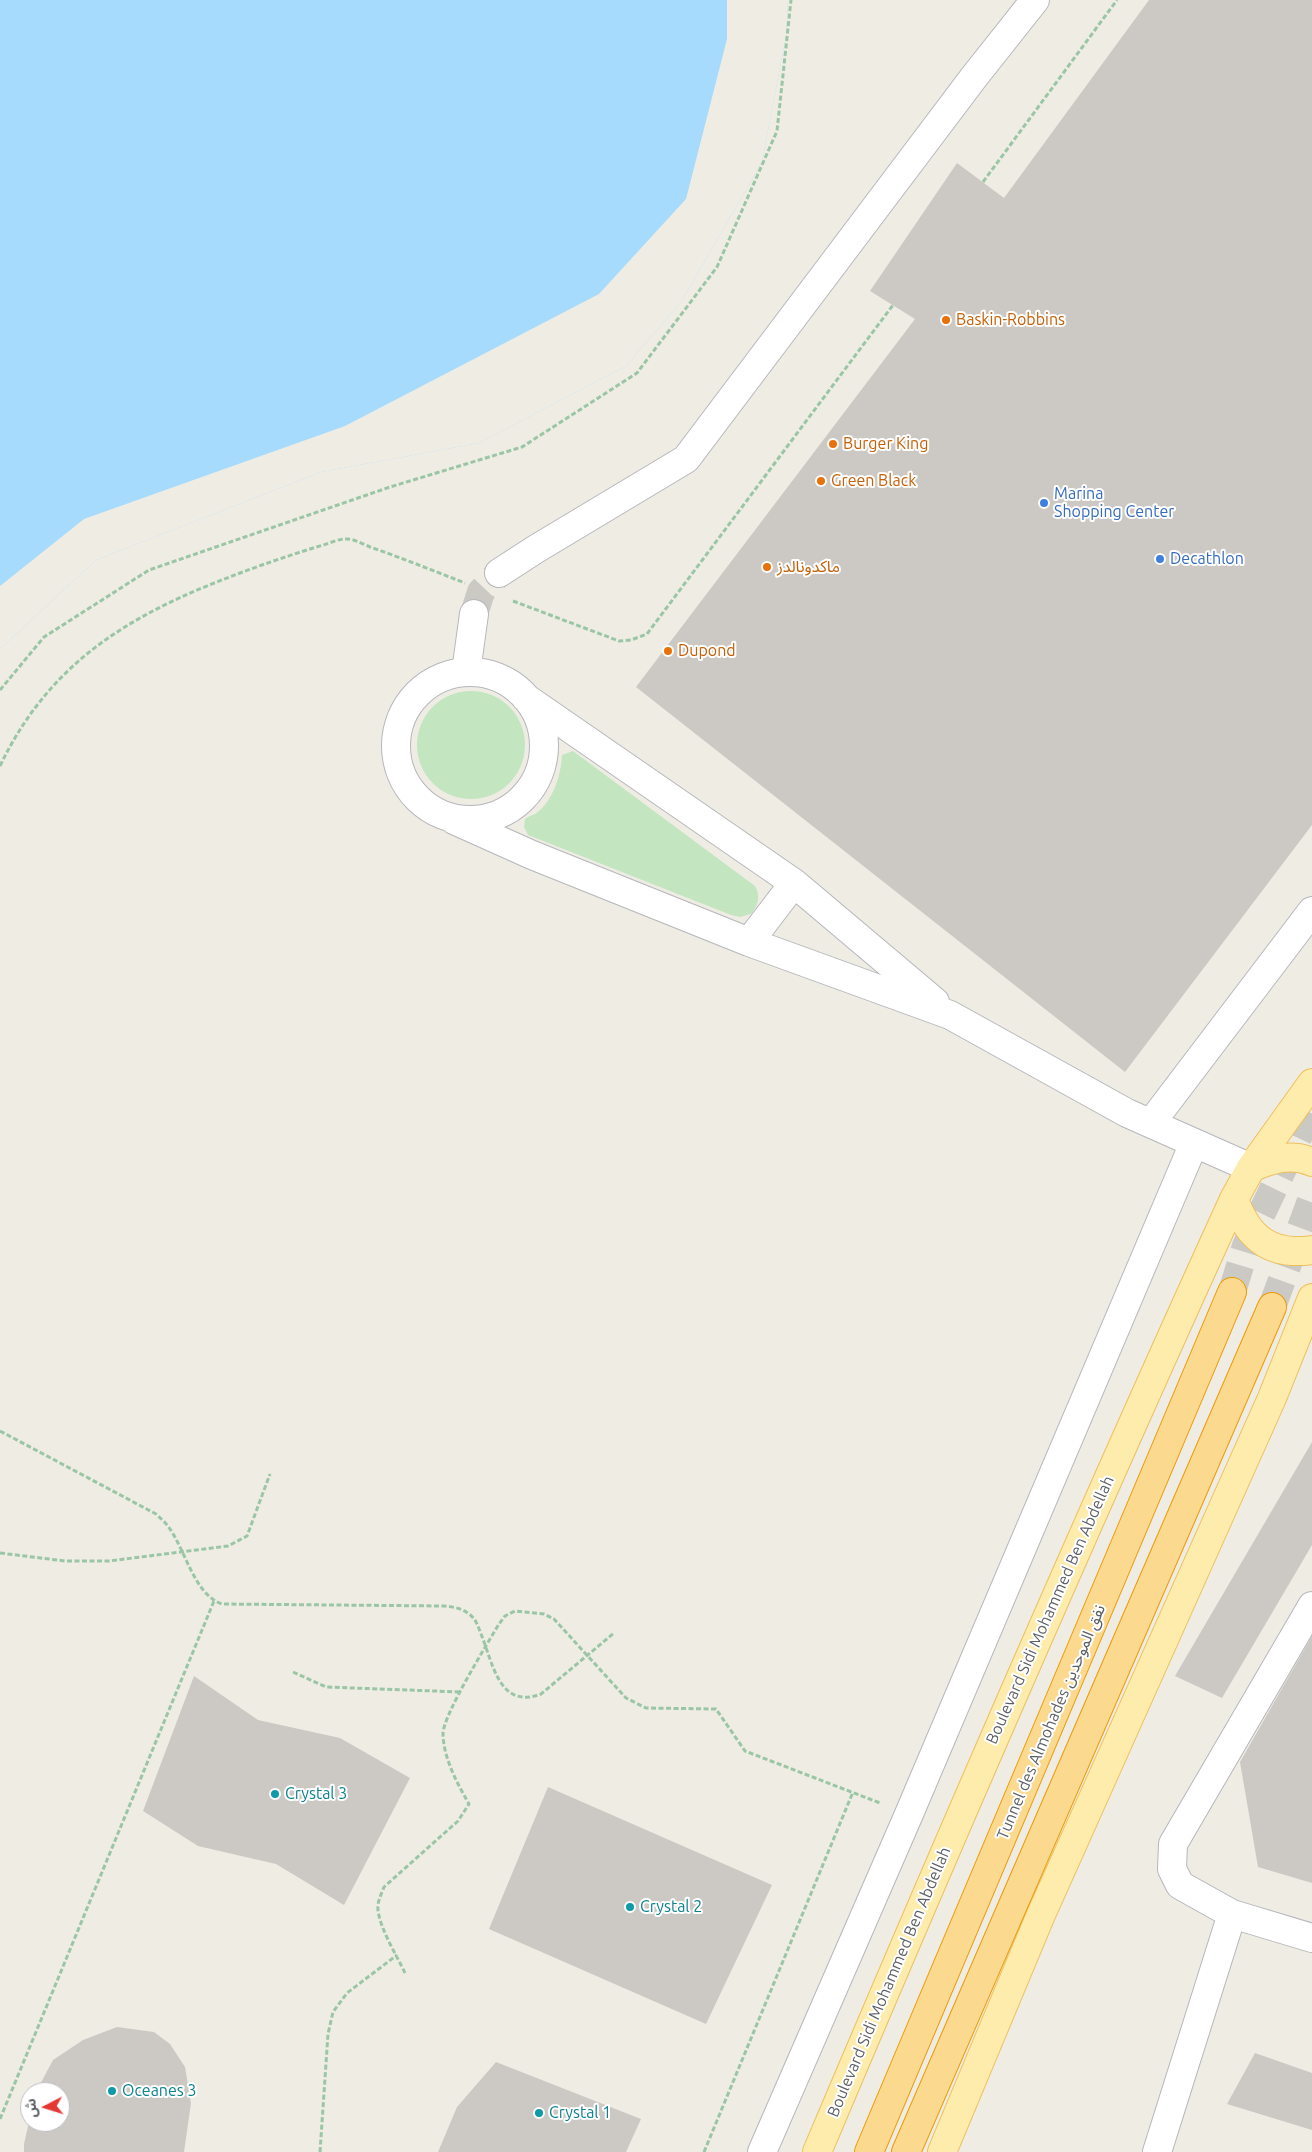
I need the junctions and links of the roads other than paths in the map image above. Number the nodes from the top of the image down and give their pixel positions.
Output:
1 (1035, 0) edge
2 (499, 574) tunnel mouth
3 (474, 614) tunnel mouth
4 (466, 672) junction
5 (526, 698) junction
6 (454, 820) junction
7 (794, 883) junction
8 (1312, 911) edge
9 (749, 942) junction
10 (950, 1015) junction
11 (1312, 1083) edge
12 (1151, 1123) junction
13 (1194, 1143) junction
14 (1312, 1162) edge
15 (1251, 1168) junction
16 (1234, 1199) junction
17 (1312, 1250) edge
18 (1232, 1292) tunnel mouth
19 (1312, 1298) edge
20 (1272, 1307) tunnel mouth
21 (1312, 1606) edge
22 (1232, 1914) junction
23 (1312, 1938) edge
24 (762, 2152) edge
25 (817, 2152) edge
26 (869, 2152) edge
27 (906, 2152) edge
28 (942, 2152) edge
29 (1157, 2152) edge

1 - 2 street
3 - 4 street
4 - 5 street
4 - 6 street
5 - 6 street
5 - 7 street
6 - 9 street
7 - 9 street
7 - 10 street
8 - 12 street
9 - 10 street
10 - 12 street
11 - 15 main road, Boulevard Sidi Mohammed Ben Abdellah
12 - 13 street
13 - 15 street
13 - 24 street
14 - 15 main road
15 - 16 main road, Boulevard Sidi Mohammed Ben Abdellah
16 - 17 main road
16 - 25 main road, Boulevard Sidi Mohammed Ben Abdellah
18 - 26 highway, Tunnel des Almohades نفق الموحدين
19 - 28 main road
20 - 27 highway
21 - 22 street
22 - 23 street
22 - 29 street

